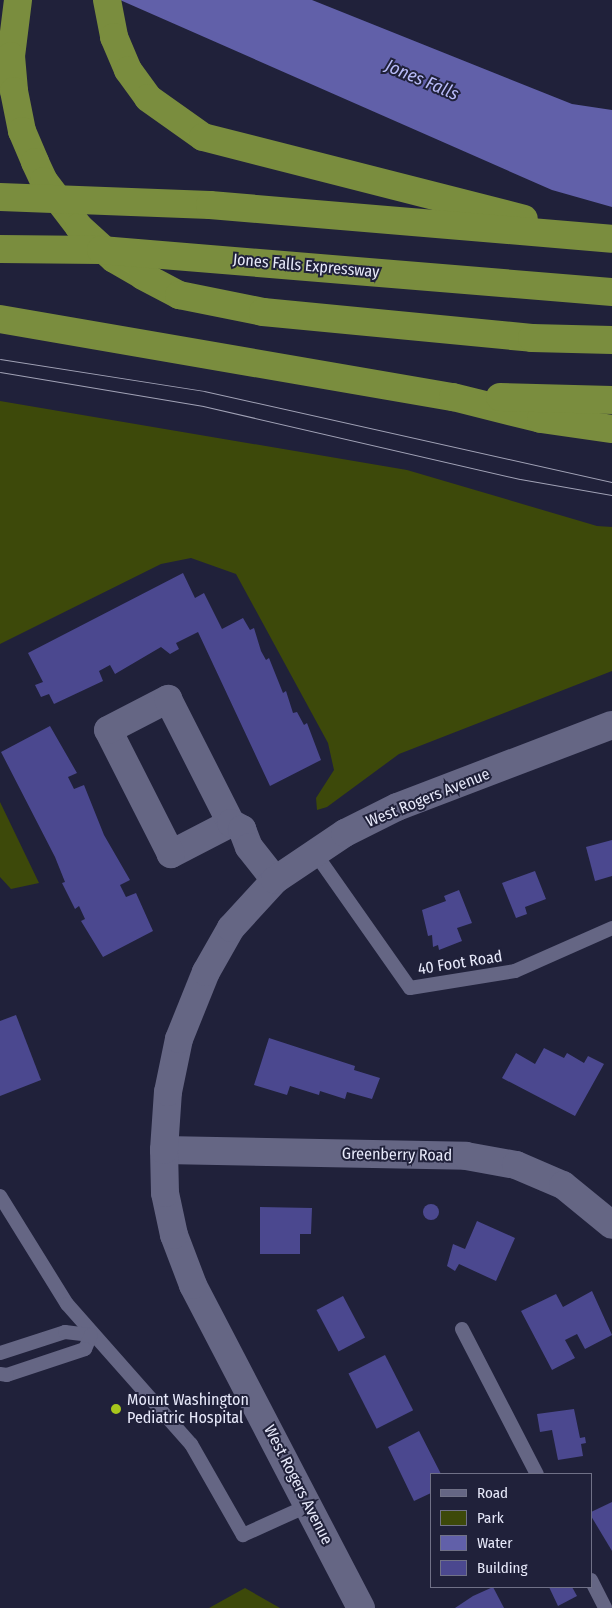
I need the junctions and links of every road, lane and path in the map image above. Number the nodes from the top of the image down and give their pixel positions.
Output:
1 (18, 0) edge
2 (107, 0) edge
3 (0, 197) edge
4 (605, 239) edge
5 (0, 249) edge
6 (612, 292) edge
7 (0, 319) edge
8 (612, 340) edge
9 (453, 397) junction
10 (612, 400) edge
11 (612, 429) edge
12 (612, 725) edge
13 (231, 823) junction
14 (315, 854) junction
15 (275, 880) junction
16 (612, 928) edge
17 (164, 1150) junction
18 (0, 1196) edge
19 (612, 1225) edge
20 (462, 1329) dead end
21 (91, 1335) junction
22 (0, 1353) edge
23 (0, 1374) edge
24 (536, 1473) edge
25 (309, 1505) junction
26 (592, 1582) edge
27 (361, 1608) edge
28 (605, 1608) edge

1 - 8 highway
2 - 4 highway
3 - 4 highway
5 - 6 highway, Jones Falls Expressway
7 - 9 highway
9 - 10 highway
9 - 11 highway
12 - 14 street, West Rogers Avenue
13 - 13 street
13 - 15 street
14 - 15 street, West Rogers Avenue
14 - 16 lane, 40 Foot Road
15 - 17 street, West Rogers Avenue
17 - 19 street, Greenberry Road
17 - 25 street, West Rogers Avenue
18 - 21 lane
20 - 24 lane
21 - 22 lane
21 - 23 lane
21 - 25 lane
25 - 27 street, West Rogers Avenue
26 - 28 lane

